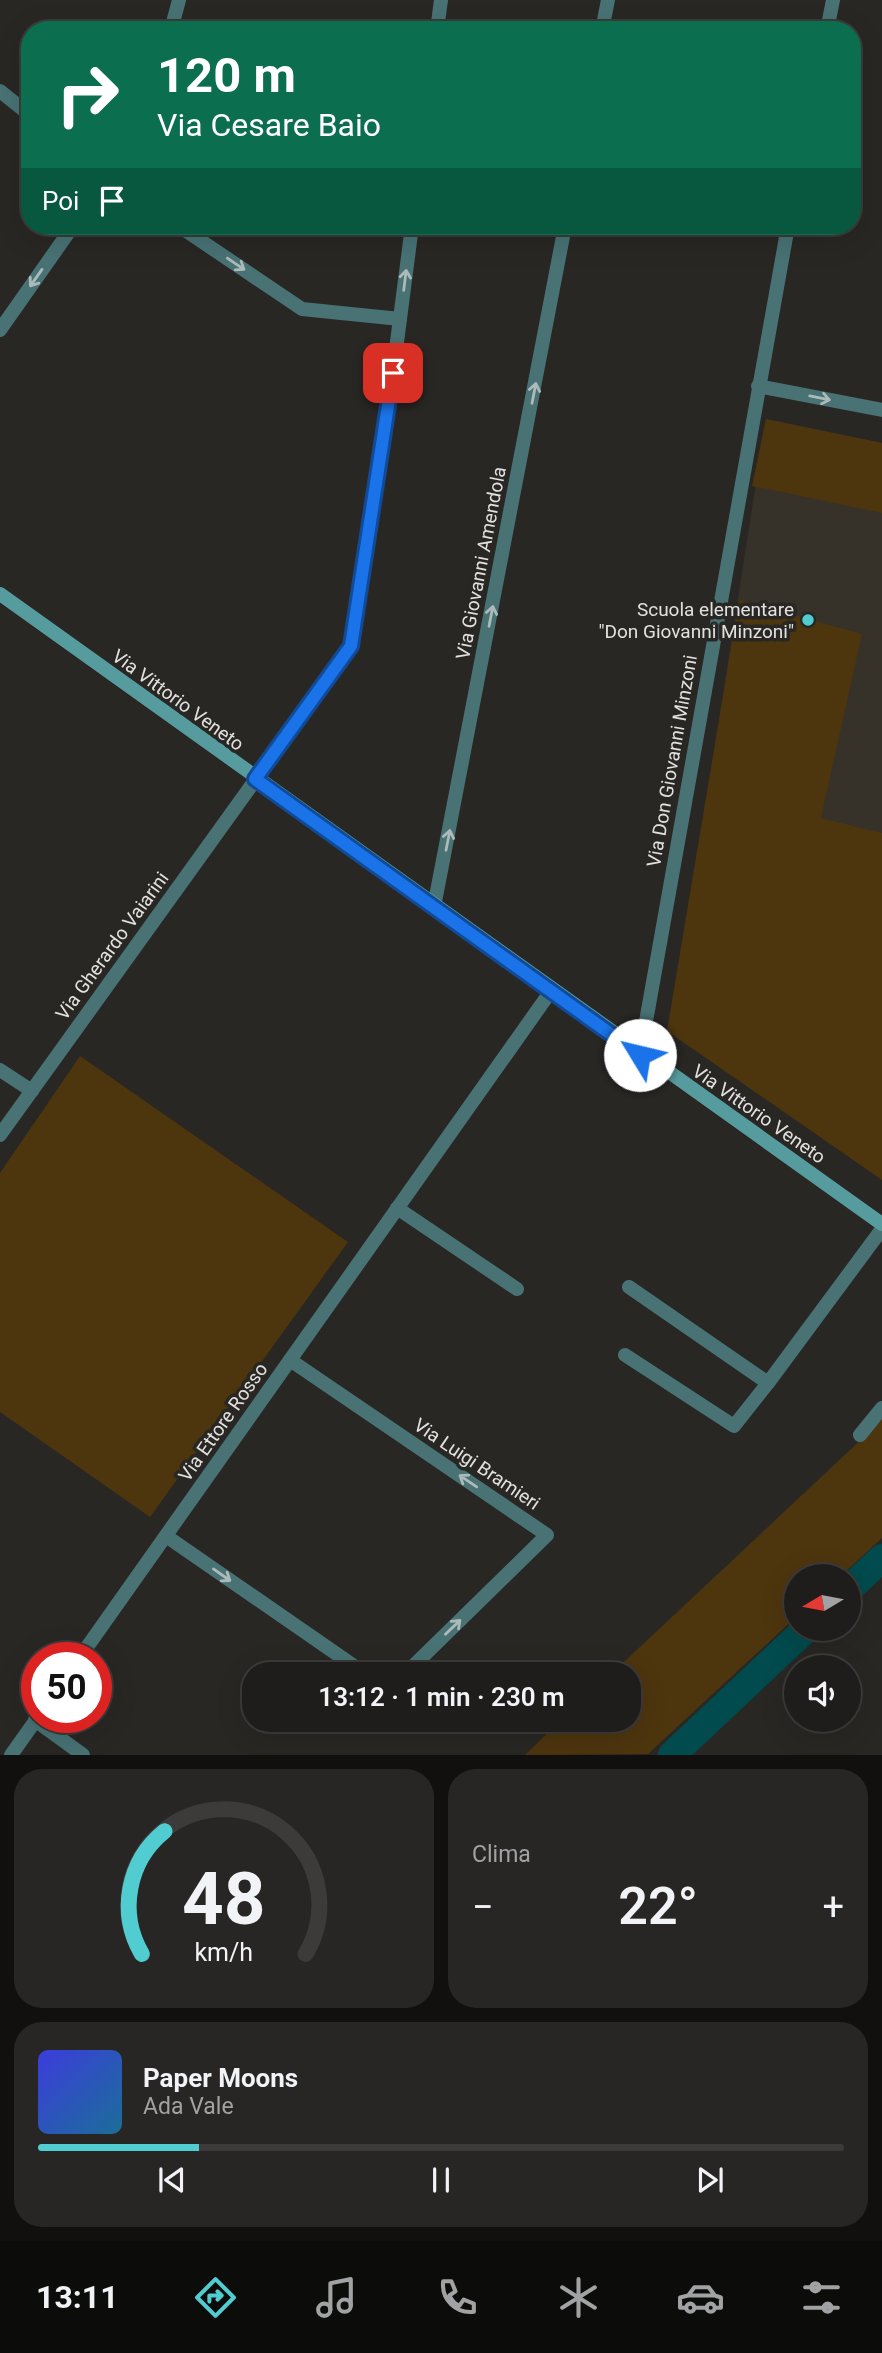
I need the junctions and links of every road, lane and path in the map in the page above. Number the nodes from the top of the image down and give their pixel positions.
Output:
1 (179, 0) edge
2 (441, 0) edge
3 (608, 0) edge
4 (833, 0) edge
5 (173, 21) edge
6 (438, 21) edge
7 (604, 21) edge
8 (829, 21) edge
9 (0, 91) edge
10 (21, 108) edge
11 (67, 235) edge
12 (192, 235) edge
13 (411, 235) edge
14 (563, 235) edge
15 (786, 235) edge
16 (400, 319) junction
17 (0, 330) edge
18 (758, 386) junction
19 (882, 410) edge
20 (0, 594) edge
21 (255, 779) junction
22 (434, 906) junction
23 (551, 991) junction
24 (640, 1055) junction
25 (0, 1070) edge
26 (32, 1091) junction
27 (0, 1135) edge
28 (397, 1208) junction
29 (882, 1227) edge
30 (629, 1287) dead end
31 (517, 1289) dead end
32 (625, 1355) dead end
33 (290, 1360) junction
34 (768, 1383) junction
35 (882, 1408) edge
36 (860, 1435) dead end
37 (166, 1536) junction
38 (91, 1642) edge
39 (348, 1662) edge
40 (417, 1662) edge
41 (26, 1733) edge
42 (55, 1733) edge
43 (11, 1755) edge
44 (83, 1755) edge

1 - 5 street
2 - 6 street
3 - 7 street
4 - 8 street
9 - 10 street
11 -> 17 street
12 -> 16 street
16 -> 13 street, Via Gherardo Vaiarini
22 -> 14 street, Via Giovanni Amendola
15 - 18 street, Via Don Giovanni Minzoni
16 - 21 street, Via Gherardo Vaiarini
18 -> 19 street
18 - 24 street, Via Don Giovanni Minzoni
20 - 21 main road, Via Vittorio Veneto
21 - 22 main road, Via Vittorio Veneto
21 - 26 street, Via Gherardo Vaiarini
22 - 23 main road, Via Vittorio Veneto
23 - 24 main road, Via Vittorio Veneto
23 - 28 street, Via Ettore Rosso
24 - 29 main road, Via Vittorio Veneto
25 - 26 street
26 - 27 street, Via Gherardo Vaiarini
28 - 31 street
28 - 33 street, Via Ettore Rosso
29 - 34 street, Via Vittorio Veneto
30 - 34 street
32 - 34 street, Via Vittorio Veneto
33 - 37 street, Via Ettore Rosso
40 -> 33 street, Via Luigi Bramieri
35 - 36 street
37 - 38 street, Via Ettore Rosso
37 -> 39 street
41 - 43 street
42 - 44 street

